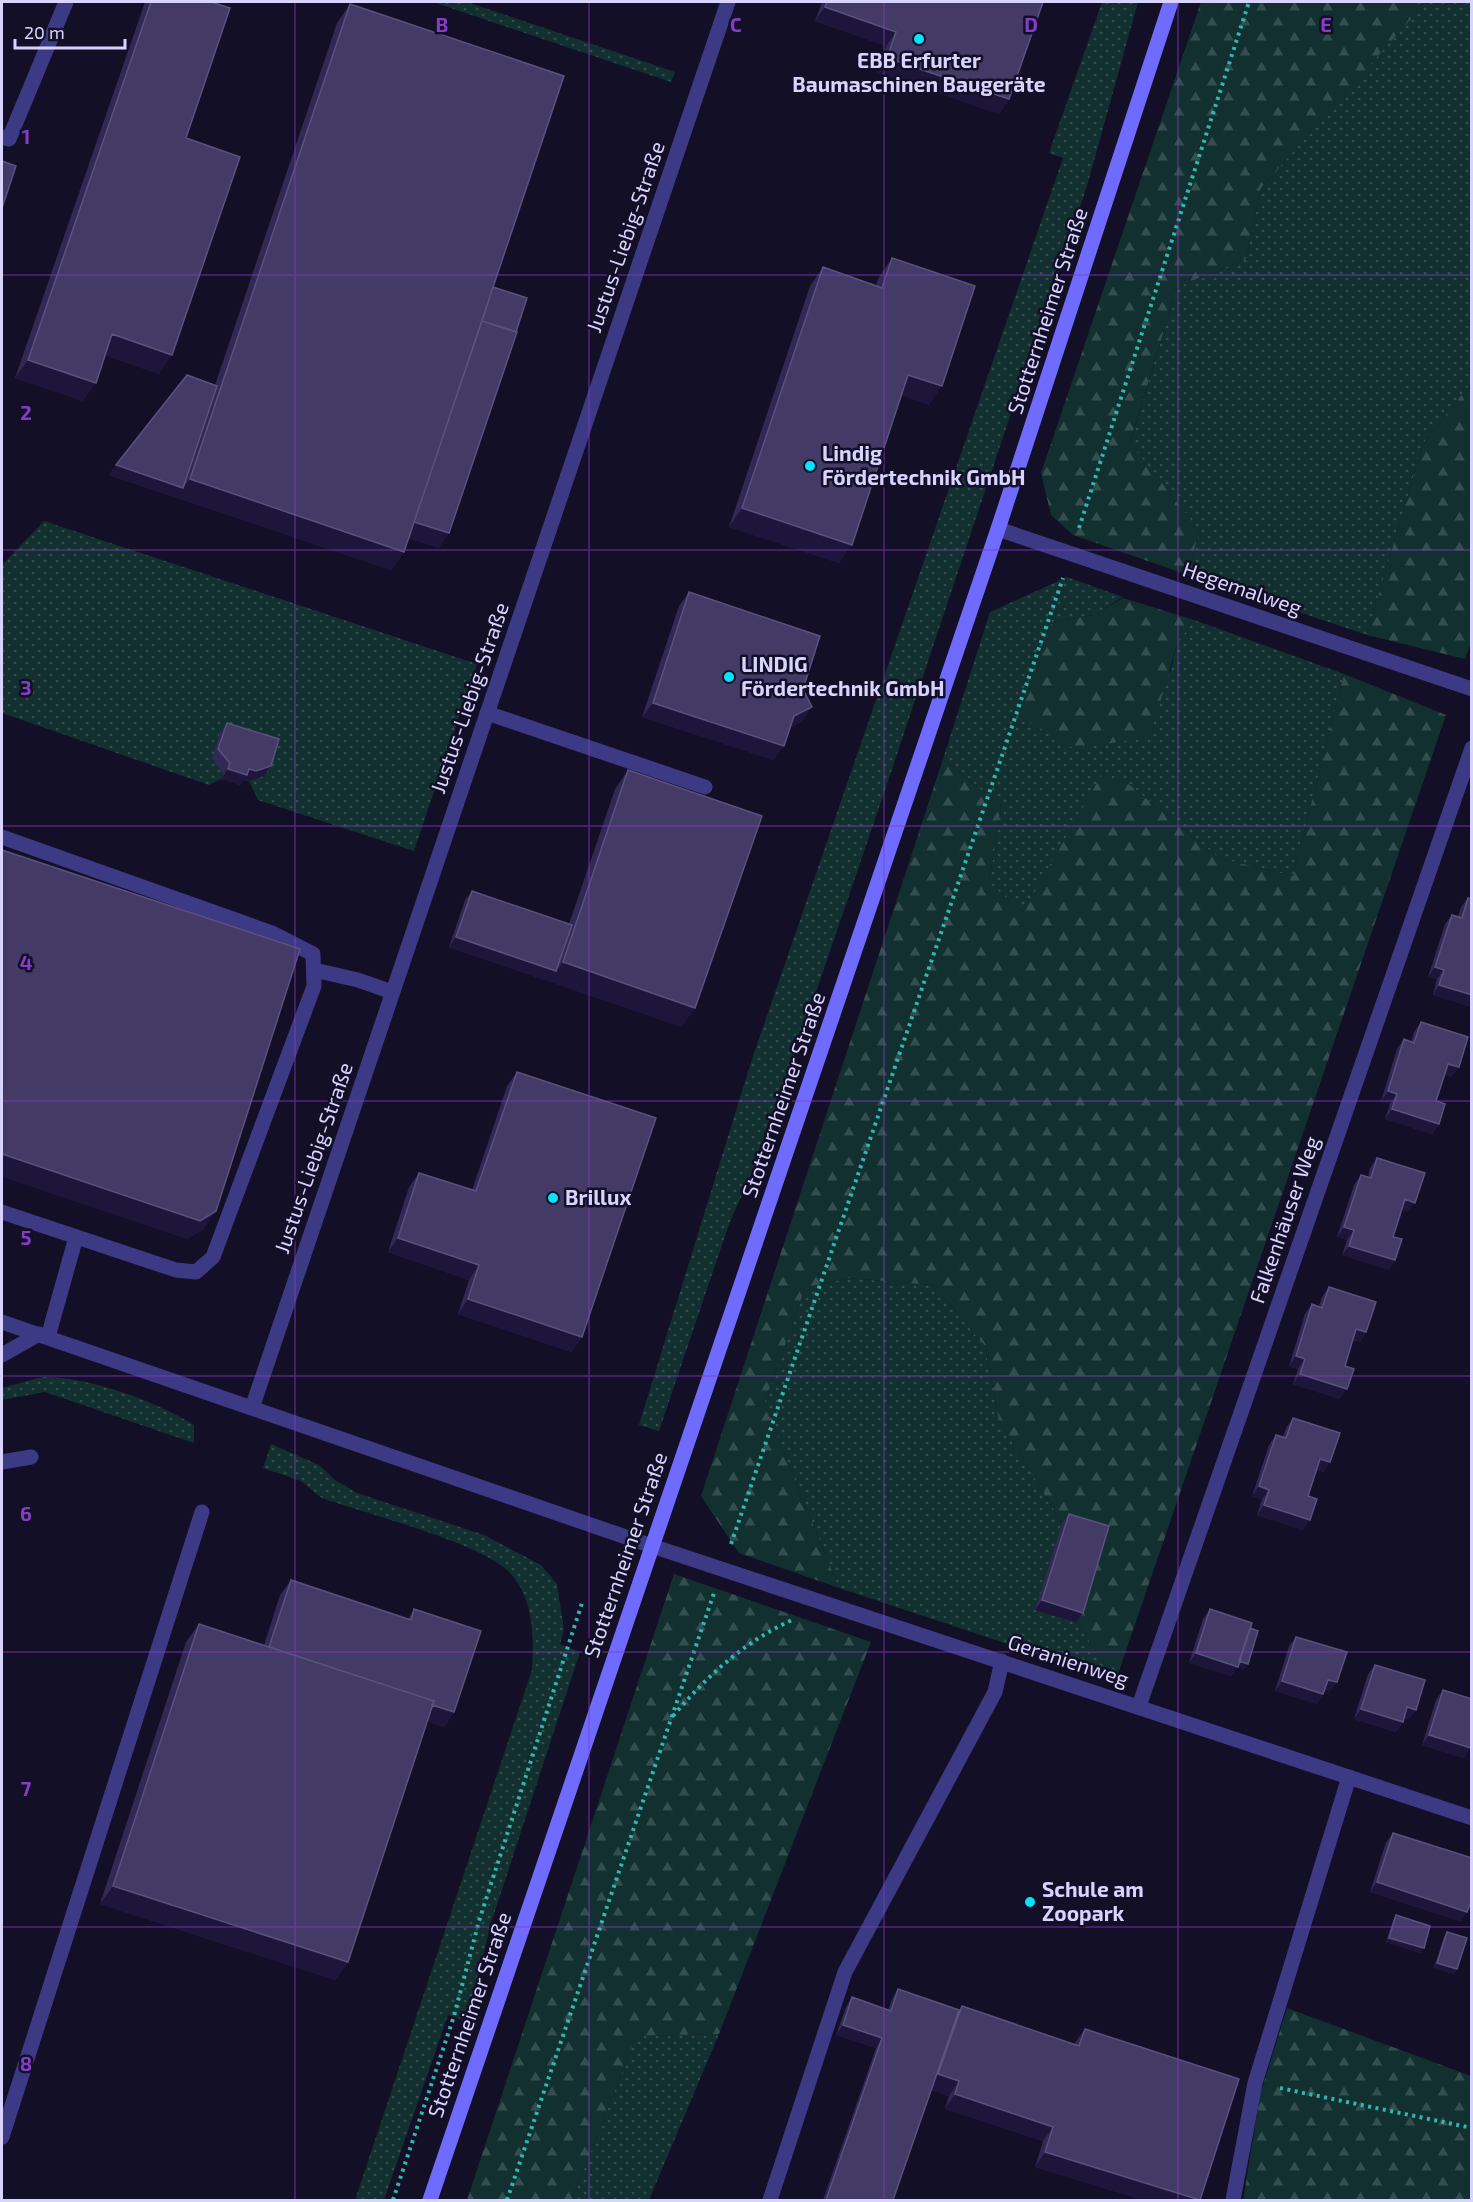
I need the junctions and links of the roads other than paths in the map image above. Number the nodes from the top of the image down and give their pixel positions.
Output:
1 (66, 2) edge
2 (728, 2) edge
3 (1171, 2) edge
4 (2, 137) edge
5 (998, 530) junction
6 (1472, 689) edge
7 (487, 713) junction
8 (1472, 748) edge
9 (705, 787) dead end
10 (2, 837) edge
11 (314, 970) junction
12 (392, 992) junction
13 (2, 1212) edge
14 (76, 1237) junction
15 (2, 1322) edge
16 (44, 1336) junction
17 (2, 1355) edge
18 (252, 1408) junction
19 (31, 1457) dead end
20 (2, 1462) edge
21 (202, 1512) dead end
22 (652, 1546) junction
23 (1002, 1661) junction
24 (1139, 1706) junction
25 (1349, 1777) junction
26 (1472, 1818) edge
27 (2, 2137) edge
28 (430, 2200) edge
29 (770, 2200) edge
30 (1233, 2200) edge

1 - 4 street
2 - 7 street, Justus-Liebig-Straße
3 - 5 main road, Stotternheimer Straße
5 - 6 street, Hegemalweg
5 - 22 main road, Stotternheimer Straße
7 - 9 street
7 - 12 street, Justus-Liebig-Straße
8 - 24 street, Falkenhäuser Weg
10 - 11 street
11 - 12 street
11 - 14 street
12 - 18 street, Justus-Liebig-Straße
13 - 14 street
14 - 16 street
15 - 16 street
16 - 17 street
16 - 18 street
18 - 22 street
19 - 20 street
21 - 27 street
22 - 23 street, Geranienweg
22 - 28 main road, Stotternheimer Straße
23 - 24 street, Geranienweg
23 - 29 street
24 - 25 street, Geranienweg
25 - 26 street, Geranienweg
25 - 30 street

